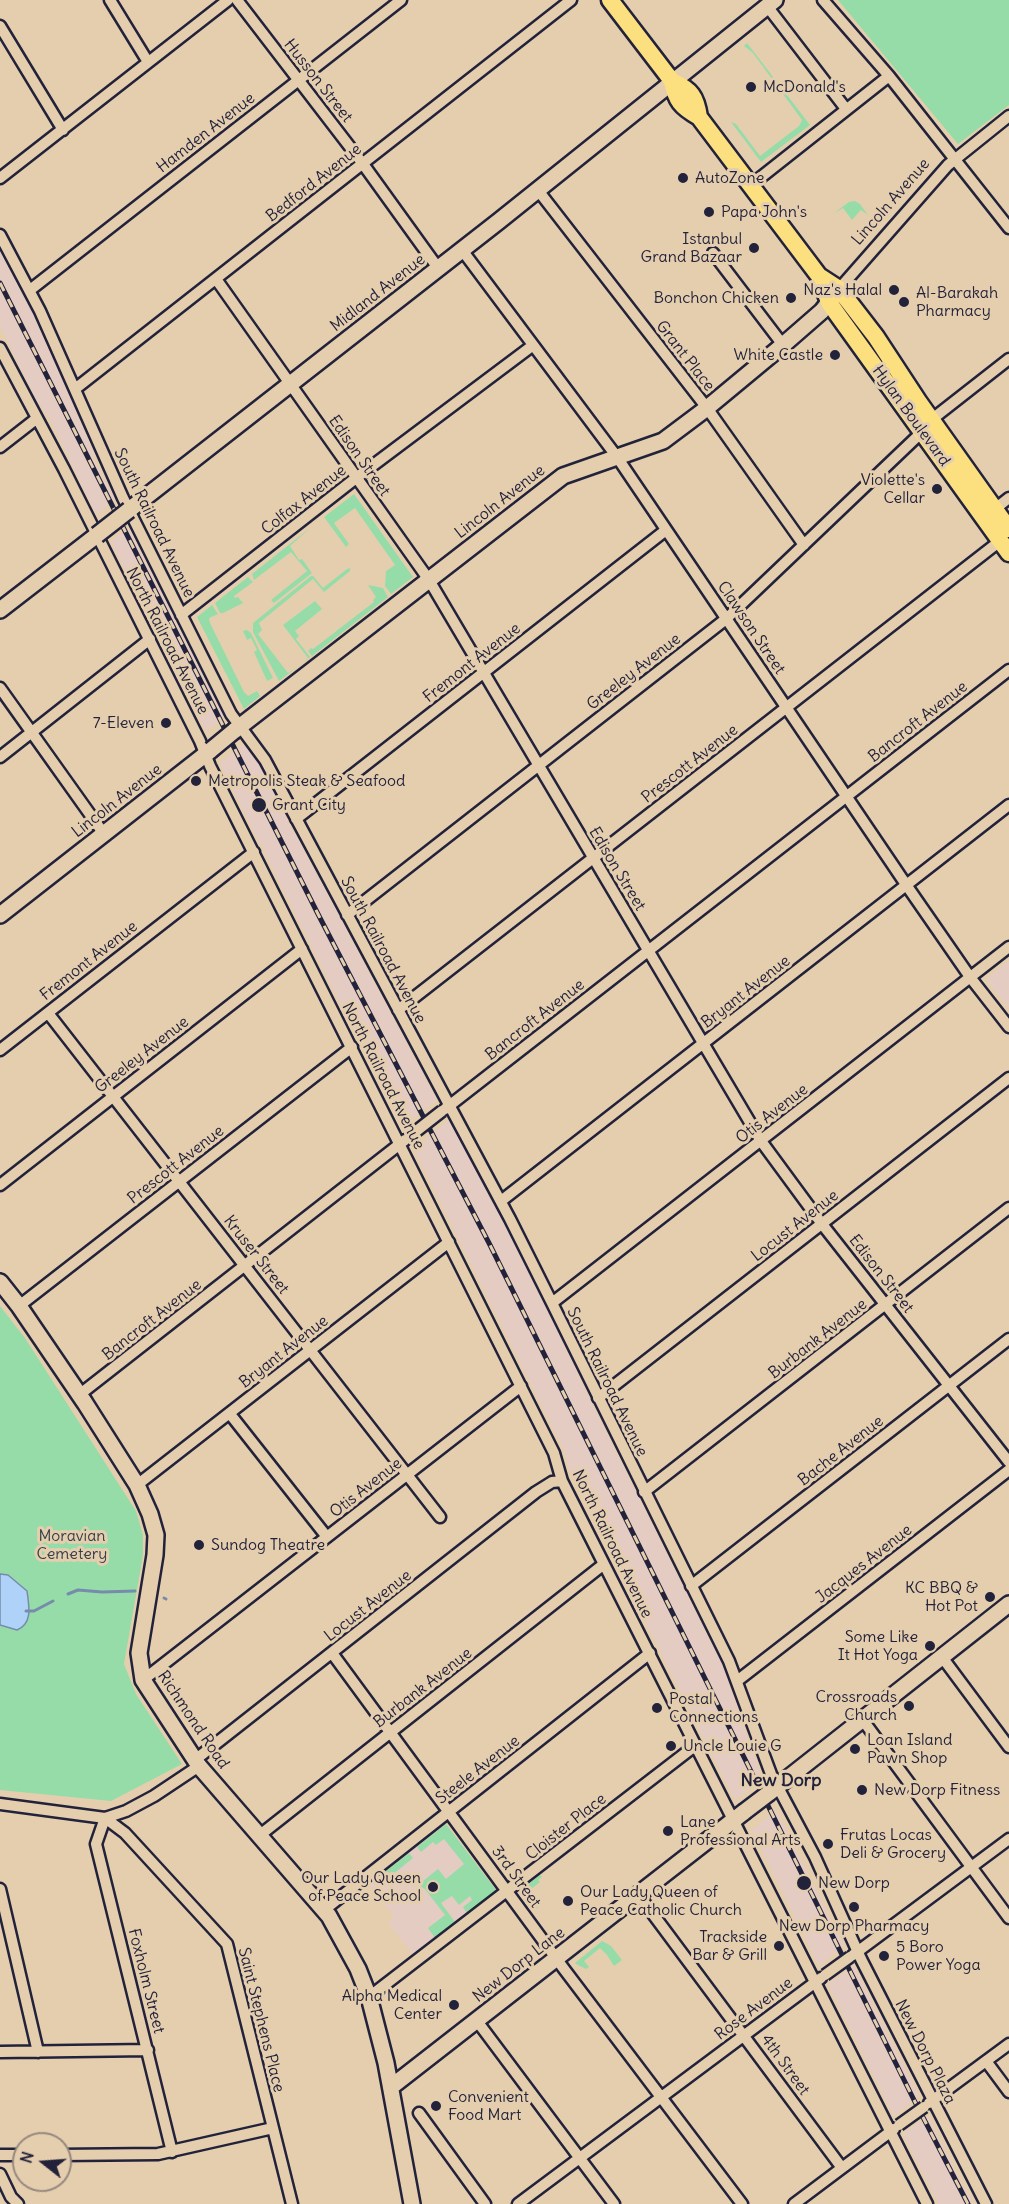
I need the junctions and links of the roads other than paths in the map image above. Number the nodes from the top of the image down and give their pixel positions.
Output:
1 (110, 0) edge
2 (228, 0) edge
3 (237, 0) edge
4 (401, 0) edge
5 (571, 0) edge
6 (610, 0) edge
7 (823, 0) edge
8 (771, 3) edge
9 (0, 26) edge
10 (148, 62) junction
11 (889, 76) junction
12 (298, 80) junction
13 (672, 81) junction
14 (846, 109) junction
15 (1009, 116) edge
16 (63, 130) junction
17 (955, 159) junction
18 (363, 164) junction
19 (0, 178) edge
20 (751, 184) junction
21 (537, 189) junction
22 (1009, 228) edge
23 (0, 235) edge
24 (462, 250) junction
25 (713, 254) dead end
26 (438, 268) junction
27 (216, 279) junction
28 (30, 290) junction
29 (834, 295) junction
30 (783, 345) junction
31 (532, 346) junction
32 (0, 348) edge
33 (1009, 359) edge
34 (290, 384) junction
35 (75, 389) junction
36 (707, 408) junction
37 (36, 419) junction
38 (927, 426) junction
39 (0, 447) edge
40 (617, 457) junction
41 (356, 478) junction
42 (1009, 498) edge
43 (995, 509) junction
44 (129, 510) junction
45 (666, 530) junction
46 (97, 535) junction
47 (1006, 541) edge
48 (804, 545) junction
49 (429, 580) junction
50 (0, 610) edge
51 (182, 615) junction
52 (726, 619) junction
53 (150, 639) junction
54 (1009, 670) edge
55 (483, 673) junction
56 (0, 688) edge
57 (786, 708) junction
58 (237, 729) junction
59 (32, 732) junction
60 (208, 752) junction
61 (0, 757) edge
62 (538, 766) junction
63 (846, 797) junction
64 (1009, 805) edge
65 (296, 819) junction
66 (104, 834) junction
67 (254, 852) junction
68 (594, 858) junction
69 (907, 886) junction
70 (0, 915) edge
71 (347, 915) junction
72 (1009, 947) edge
73 (302, 949) junction
74 (649, 951) junction
75 (970, 978) junction
76 (398, 1010) junction
77 (48, 1013) junction
78 (1009, 1028) edge
79 (704, 1044) junction
80 (352, 1047) junction
81 (0, 1050) edge
82 (1009, 1077) edge
83 (113, 1097) junction
84 (446, 1108) junction
85 (761, 1141) junction
86 (400, 1144) junction
87 (179, 1181) junction
88 (0, 1185) edge
89 (501, 1202) junction
90 (1009, 1208) edge
91 (822, 1224) junction
92 (449, 1242) junction
93 (246, 1266) junction
94 (0, 1282) edge
95 (552, 1303) junction
96 (886, 1305) junction
97 (19, 1306) junction
98 (1009, 1339) edge
99 (311, 1351) junction
100 (521, 1386) junction
101 (949, 1386) junction
102 (79, 1395) junction
103 (598, 1398) junction
104 (230, 1414) junction
105 (1009, 1462) edge
106 (1009, 1470) edge
107 (408, 1475) junction
108 (562, 1481) junction
109 (137, 1485) junction
110 (644, 1492) junction
111 (440, 1517) dead end
112 (327, 1538) junction
113 (604, 1564) junction
114 (691, 1586) junction
115 (1009, 1604) edge
116 (332, 1653) junction
117 (650, 1653) junction
118 (942, 1657) junction
119 (142, 1680) junction
120 (737, 1681) junction
121 (862, 1719) junction
122 (390, 1732) junction
123 (696, 1745) junction
124 (1009, 1747) edge
125 (197, 1763) junction
126 (773, 1789) junction
127 (0, 1804) edge
128 (449, 1811) junction
129 (739, 1816) junction
130 (105, 1818) junction
131 (260, 1835) junction
132 (1009, 1839) edge
133 (971, 1867) junction
134 (0, 1889) edge
135 (508, 1891) junction
136 (638, 1894) junction
137 (324, 1910) junction
138 (1009, 1918) edge
139 (854, 1954) junction
140 (557, 1958) junction
141 (815, 1982) junction
142 (369, 1997) junction
143 (477, 2021) junction
144 (745, 2035) junction
145 (1009, 2044) edge
146 (148, 2050) junction
147 (0, 2052) edge
148 (38, 2052) junction
149 (986, 2061) junction
150 (391, 2087) junction
151 (1009, 2092) edge
152 (662, 2097) junction
153 (928, 2104) junction
154 (419, 2113) dead end
155 (273, 2128) junction
156 (895, 2129) junction
157 (172, 2152) junction
158 (72, 2155) edge
159 (580, 2158) junction
160 (842, 2168) junction
161 (0, 2174) edge
162 (18, 2204) edge
163 (292, 2204) edge
164 (412, 2204) edge
165 (485, 2204) edge
166 (518, 2204) edge
167 (614, 2204) edge
168 (742, 2204) edge
169 (794, 2204) edge
170 (927, 2204) edge
171 (986, 2204) edge

1 - 10 street
2 - 10 street
3 - 12 street, Husson Street
4 - 12 street, Hamden Avenue
5 - 18 street, Bedford Avenue
6 - 13 main road, Hylan Boulevard
7 - 11 street
8 - 13 street, Midland Avenue
8 - 14 street
9 - 16 street
10 - 16 street
11 - 14 street
11 - 17 street
12 - 18 street, Husson Street
12 - 28 street, Hamden Avenue
13 - 20 main road, Hylan Boulevard
13 - 21 street, Midland Avenue
14 - 20 street
15 - 17 street, Lincoln Avenue
16 - 19 street
17 - 22 street
17 - 29 street, Lincoln Avenue
18 - 26 street, Husson Street
18 - 27 street, Bedford Avenue
20 - 29 main road, Hylan Boulevard
21 - 24 street, Midland Avenue
21 - 36 street, Grant Place
23 - 28 street, South Railroad Avenue
24 - 26 street, Midland Avenue
24 - 31 street, Clawson Street
25 - 30 street
26 - 34 street, Midland Avenue
27 - 34 street, Edison Street
27 - 35 street, Bedford Avenue
28 - 35 street, South Railroad Avenue
29 - 30 street, Lincoln Avenue
29 - 38 main road, Hylan Boulevard
30 - 36 street, Lincoln Avenue
31 - 40 street, Clawson Street
31 - 41 street, Colfax Avenue
32 - 37 street, North Railroad Avenue
33 - 38 street, Greeley Avenue
34 - 41 street, Edison Street
34 - 44 street, Midland Avenue
35 - 44 street, South Railroad Avenue
36 - 40 street, Lincoln Avenue
36 - 48 street, Grant Place
37 - 39 street
37 - 46 street, North Railroad Avenue
38 - 43 main road, Hylan Boulevard
38 - 47 main road, Hylan Boulevard
38 - 48 street, Greeley Avenue
40 - 45 street, Clawson Street
40 - 49 street, Lincoln Avenue
41 - 49 street, Edison Street
41 - 51 street, Colfax Avenue
42 - 43 street
43 - 47 main road, Hylan Boulevard
44 - 46 street, Midland Avenue, bridge
44 - 51 street, South Railroad Avenue
45 - 52 street, Clawson Street
45 - 55 street, Fremont Avenue
46 - 50 street, Midland Avenue
46 - 53 street, North Railroad Avenue
47 - 57 street, Prescott Avenue
48 - 52 street, Greeley Avenue
49 - 55 street, Edison Street
49 - 58 street, Lincoln Avenue
51 - 58 street, South Railroad Avenue
52 - 57 street, Clawson Street
52 - 62 street, Greeley Avenue
53 - 59 street
53 - 60 street, North Railroad Avenue
54 - 63 street, Bancroft Avenue
55 - 62 street, Edison Street
55 - 65 street, Fremont Avenue
56 - 59 street
57 - 63 street, Clawson Street
57 - 68 street, Prescott Avenue
58 - 60 street, Lincoln Avenue, bridge
58 - 65 street, South Railroad Avenue
59 - 61 street
59 - 66 street
60 - 66 street, Lincoln Avenue
60 - 67 street, North Railroad Avenue
62 - 68 street, Edison Street
62 - 71 street, Greeley Avenue
63 - 69 street, Clawson Street
63 - 74 street, Bancroft Avenue
64 - 69 street, Bryant Avenue
65 - 71 street, South Railroad Avenue
66 - 70 street, Lincoln Avenue
67 - 73 street, North Railroad Avenue
67 - 77 street, Fremont Avenue
68 - 74 street, Edison Street
68 - 76 street, Prescott Avenue
69 - 75 street, Clawson Street
69 - 79 street, Bryant Avenue
71 - 76 street, South Railroad Avenue
72 - 75 street, Otis Avenue
73 - 80 street, North Railroad Avenue
73 - 83 street, Greeley Avenue
74 - 79 street, Edison Street
74 - 84 street, Bancroft Avenue
75 - 78 street, Clawson Street
75 - 85 street, Otis Avenue
76 - 84 street, South Railroad Avenue
77 - 81 street, Fremont Avenue
77 - 83 street, Kruser Street
79 - 85 street, Edison Street
79 - 89 street, Bryant Avenue
80 - 86 street, North Railroad Avenue
80 - 87 street, Prescott Avenue
82 - 91 street, Locust Avenue
83 - 87 street, Kruser Street
83 - 88 street, Greeley Avenue
84 - 86 street, Bancroft Avenue, bridge
84 - 89 street, South Railroad Avenue
85 - 91 street, Edison Street
85 - 95 street, Otis Avenue
86 - 92 street, North Railroad Avenue
86 - 93 street, Bancroft Avenue
87 - 93 street, Kruser Street
87 - 97 street, Prescott Avenue
89 - 95 street, South Railroad Avenue
90 - 96 street, Burbank Avenue
91 - 96 street, Edison Street
91 - 103 street, Locust Avenue
92 - 99 street, Bryant Avenue
92 - 100 street, North Railroad Avenue
93 - 99 street, Kruser Street
93 - 102 street, Bancroft Avenue
94 - 97 street, Richmond Road
95 - 103 street, South Railroad Avenue
96 - 101 street, Edison Street
96 - 110 street, Burbank Avenue
97 - 102 street, Richmond Road
98 - 101 street, Bache Avenue
99 - 104 street, Bryant Avenue
99 - 107 street, Kruser Street
100 - 107 street, Otis Avenue
100 - 108 street, North Railroad Avenue
101 - 105 street, Edison Street
101 - 114 street, Bache Avenue
102 - 109 street, Richmond Road
103 - 110 street, South Railroad Avenue
104 - 109 street, Bryant Avenue
104 - 112 street
106 - 120 street, Jacques Avenue
107 - 111 street, Kruser Street
107 - 112 street, Otis Avenue
108 - 113 street, North Railroad Avenue
108 - 116 street, Locust Avenue
109 - 119 street, Richmond Road
110 - 114 street, South Railroad Avenue
112 - 119 street, Otis Avenue
113 - 117 street, North Railroad Avenue
113 - 122 street, Burbank Avenue
114 - 120 street, South Railroad Avenue
115 - 118 street, New Dorp Lane
116 - 122 street, 3rd Street
116 - 125 street, Locust Avenue
117 - 123 street, North Railroad Avenue
117 - 128 street, Steele Avenue
118 - 121 street, New Dorp Lane
118 - 124 street
119 - 125 street, Richmond Road
120 - 126 street, New Dorp Plaza
121 - 126 street, New Dorp Lane
121 - 133 street
122 - 128 street, 3rd Street
122 - 131 street, Burbank Avenue
123 - 129 street, North Railroad Avenue
123 - 135 street, Cloister Place
125 - 130 street, Locust Avenue
125 - 131 street, Richmond Road
126 - 129 street, New Dorp Lane, bridge
126 - 139 street, New Dorp Plaza
127 - 130 street
128 - 135 street, 3rd Street
128 - 137 street, Steele Avenue
129 - 136 street, New Dorp Lane
129 - 141 street
130 - 146 street, Foxholm Street
130 - 155 street, Saint Stephens Place
131 - 137 street, Richmond Road
132 - 133 street, Rose Avenue
133 - 138 street
133 - 139 street, Rose Avenue
134 - 148 street
135 - 140 street, 3rd Street
135 - 142 street, Cloister Place
136 - 140 street, New Dorp Lane
136 - 144 street, 4th Street
137 - 142 street, Richmond Road
139 - 141 street, Rose Avenue, bridge
139 - 153 street, New Dorp Plaza
140 - 143 street, New Dorp Lane
140 - 152 street, 3rd Street
141 - 144 street, Rose Avenue
141 - 156 street
142 - 150 street, Richmond Road
143 - 150 street, New Dorp Lane
143 - 159 street
144 - 152 street, Rose Avenue
144 - 160 street, 4th Street
145 - 149 street
146 - 148 street
146 - 157 street, Foxholm Street
147 - 148 street
149 - 151 street
149 - 153 street
150 - 164 street, Richmond Road
152 - 159 street, Rose Avenue
152 - 168 street, 3rd Street
153 - 156 street, bridge
153 - 171 street, New Dorp Plaza
154 - 165 street
155 - 157 street
155 - 163 street, Saint Stephens Place
156 - 160 street
156 - 170 street
157 - 158 street
159 - 166 street, Rose Avenue
159 - 167 street
160 - 169 street
161 - 162 street

